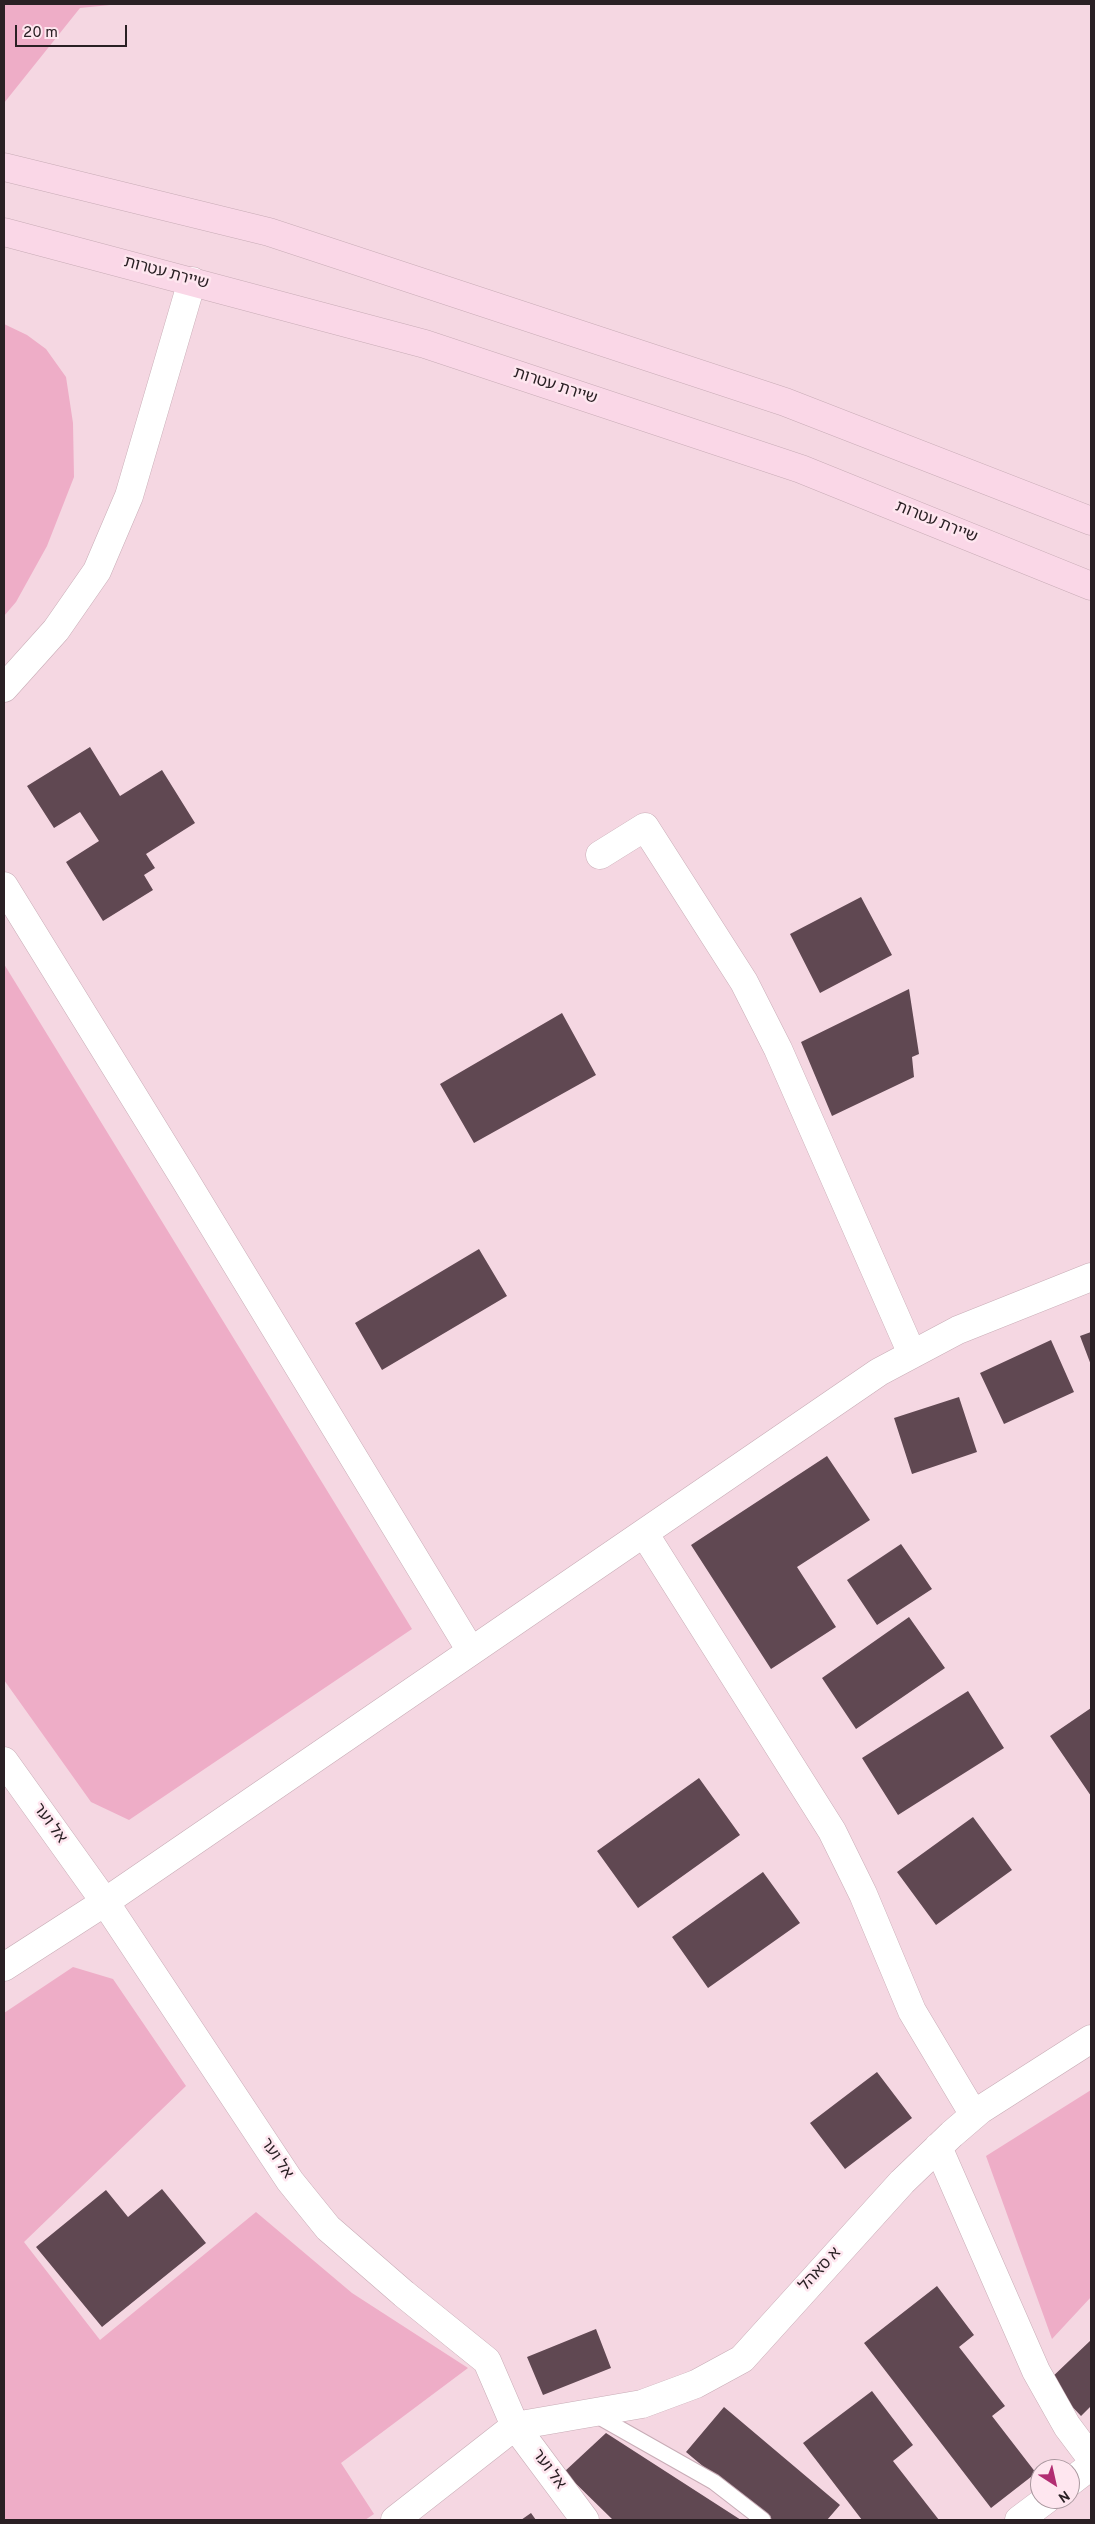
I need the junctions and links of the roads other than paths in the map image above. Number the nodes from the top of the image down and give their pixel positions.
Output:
1 (4, 166) edge
2 (4, 232) edge
3 (192, 280) junction
4 (1091, 521) edge
5 (1091, 586) edge
6 (4, 688) edge
7 (600, 856) dead end
8 (4, 886) edge
9 (1091, 1276) edge
10 (912, 1354) junction
11 (644, 1533) junction
12 (471, 1651) junction
13 (4, 1761) edge
14 (105, 1902) junction
15 (4, 1967) edge
16 (1091, 2039) edge
17 (974, 2115) junction
18 (938, 2147) junction
19 (594, 2414) junction
20 (515, 2426) junction
21 (1091, 2458) edge
22 (1091, 2466) edge
23 (1080, 2474) edge
24 (1034, 2509) edge
25 (395, 2520) edge
26 (585, 2520) edge
27 (763, 2520) edge
28 (1019, 2520) edge

1 - 4 main road
2 - 3 main road, שיירת עטרות
3 - 5 main road, שיירת עטרות
3 - 6 street
7 - 10 street
8 - 12 street
9 - 10 street
10 - 11 street
11 - 12 street
11 - 17 street
12 - 14 street
13 - 14 street, אל וער
14 - 15 street
14 - 20 street, אל וער
16 - 17 street, א סאהל
17 - 18 street, א סאהל
18 - 19 street, א סאהל
18 - 21 street
19 - 20 street, א סאהל
19 - 27 lane
20 - 25 street
20 - 26 street, אל וער
22 - 23 street
24 - 28 street

